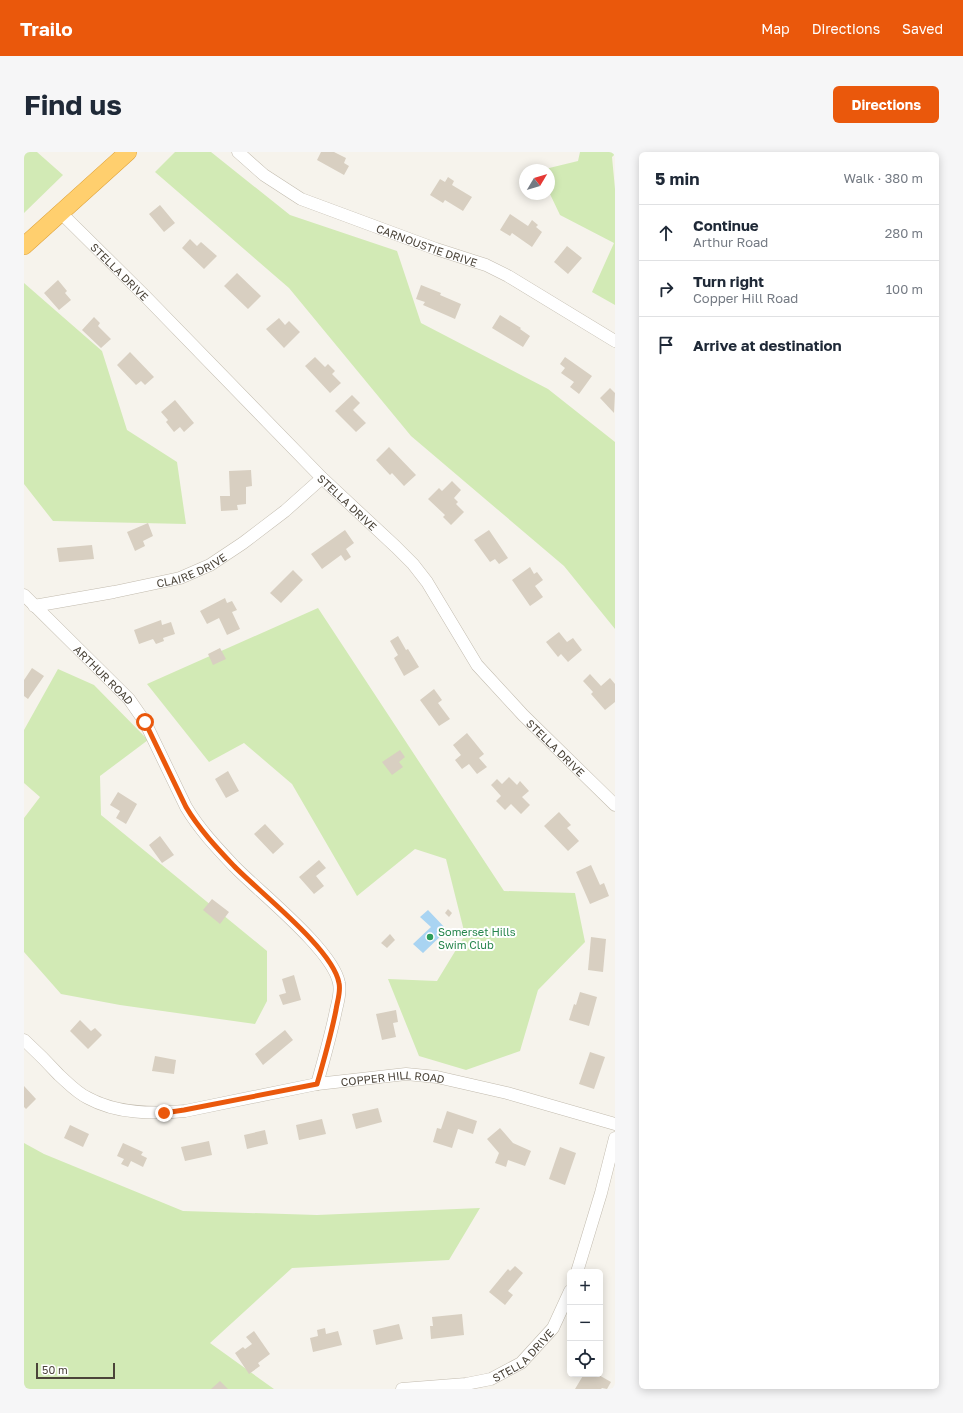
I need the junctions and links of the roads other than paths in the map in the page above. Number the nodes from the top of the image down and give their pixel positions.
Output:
1 (128, 152) edge
2 (238, 152) edge
3 (61, 213) junction
4 (24, 246) edge
5 (615, 341) edge
6 (322, 478) junction
7 (27, 601) edge
8 (615, 805) edge
9 (24, 1040) edge
10 (317, 1084) junction
11 (615, 1124) edge
12 (615, 1138) edge
13 (578, 1269) edge
14 (567, 1298) edge
15 (467, 1386) edge
16 (402, 1389) edge

1 - 3 highway
2 - 5 street, CARNOUSTIE DRIVE
3 - 4 highway
3 - 6 street, STELLA DRIVE
6 - 7 street, CLAIRE DRIVE
6 - 8 street, STELLA DRIVE
7 - 10 street, ARTHUR ROAD
9 - 10 street, COPPER HILL ROAD
10 - 11 street, COPPER HILL ROAD
12 - 13 street
14 - 15 street, STELLA DRIVE
15 - 16 street, STELLA DRIVE

